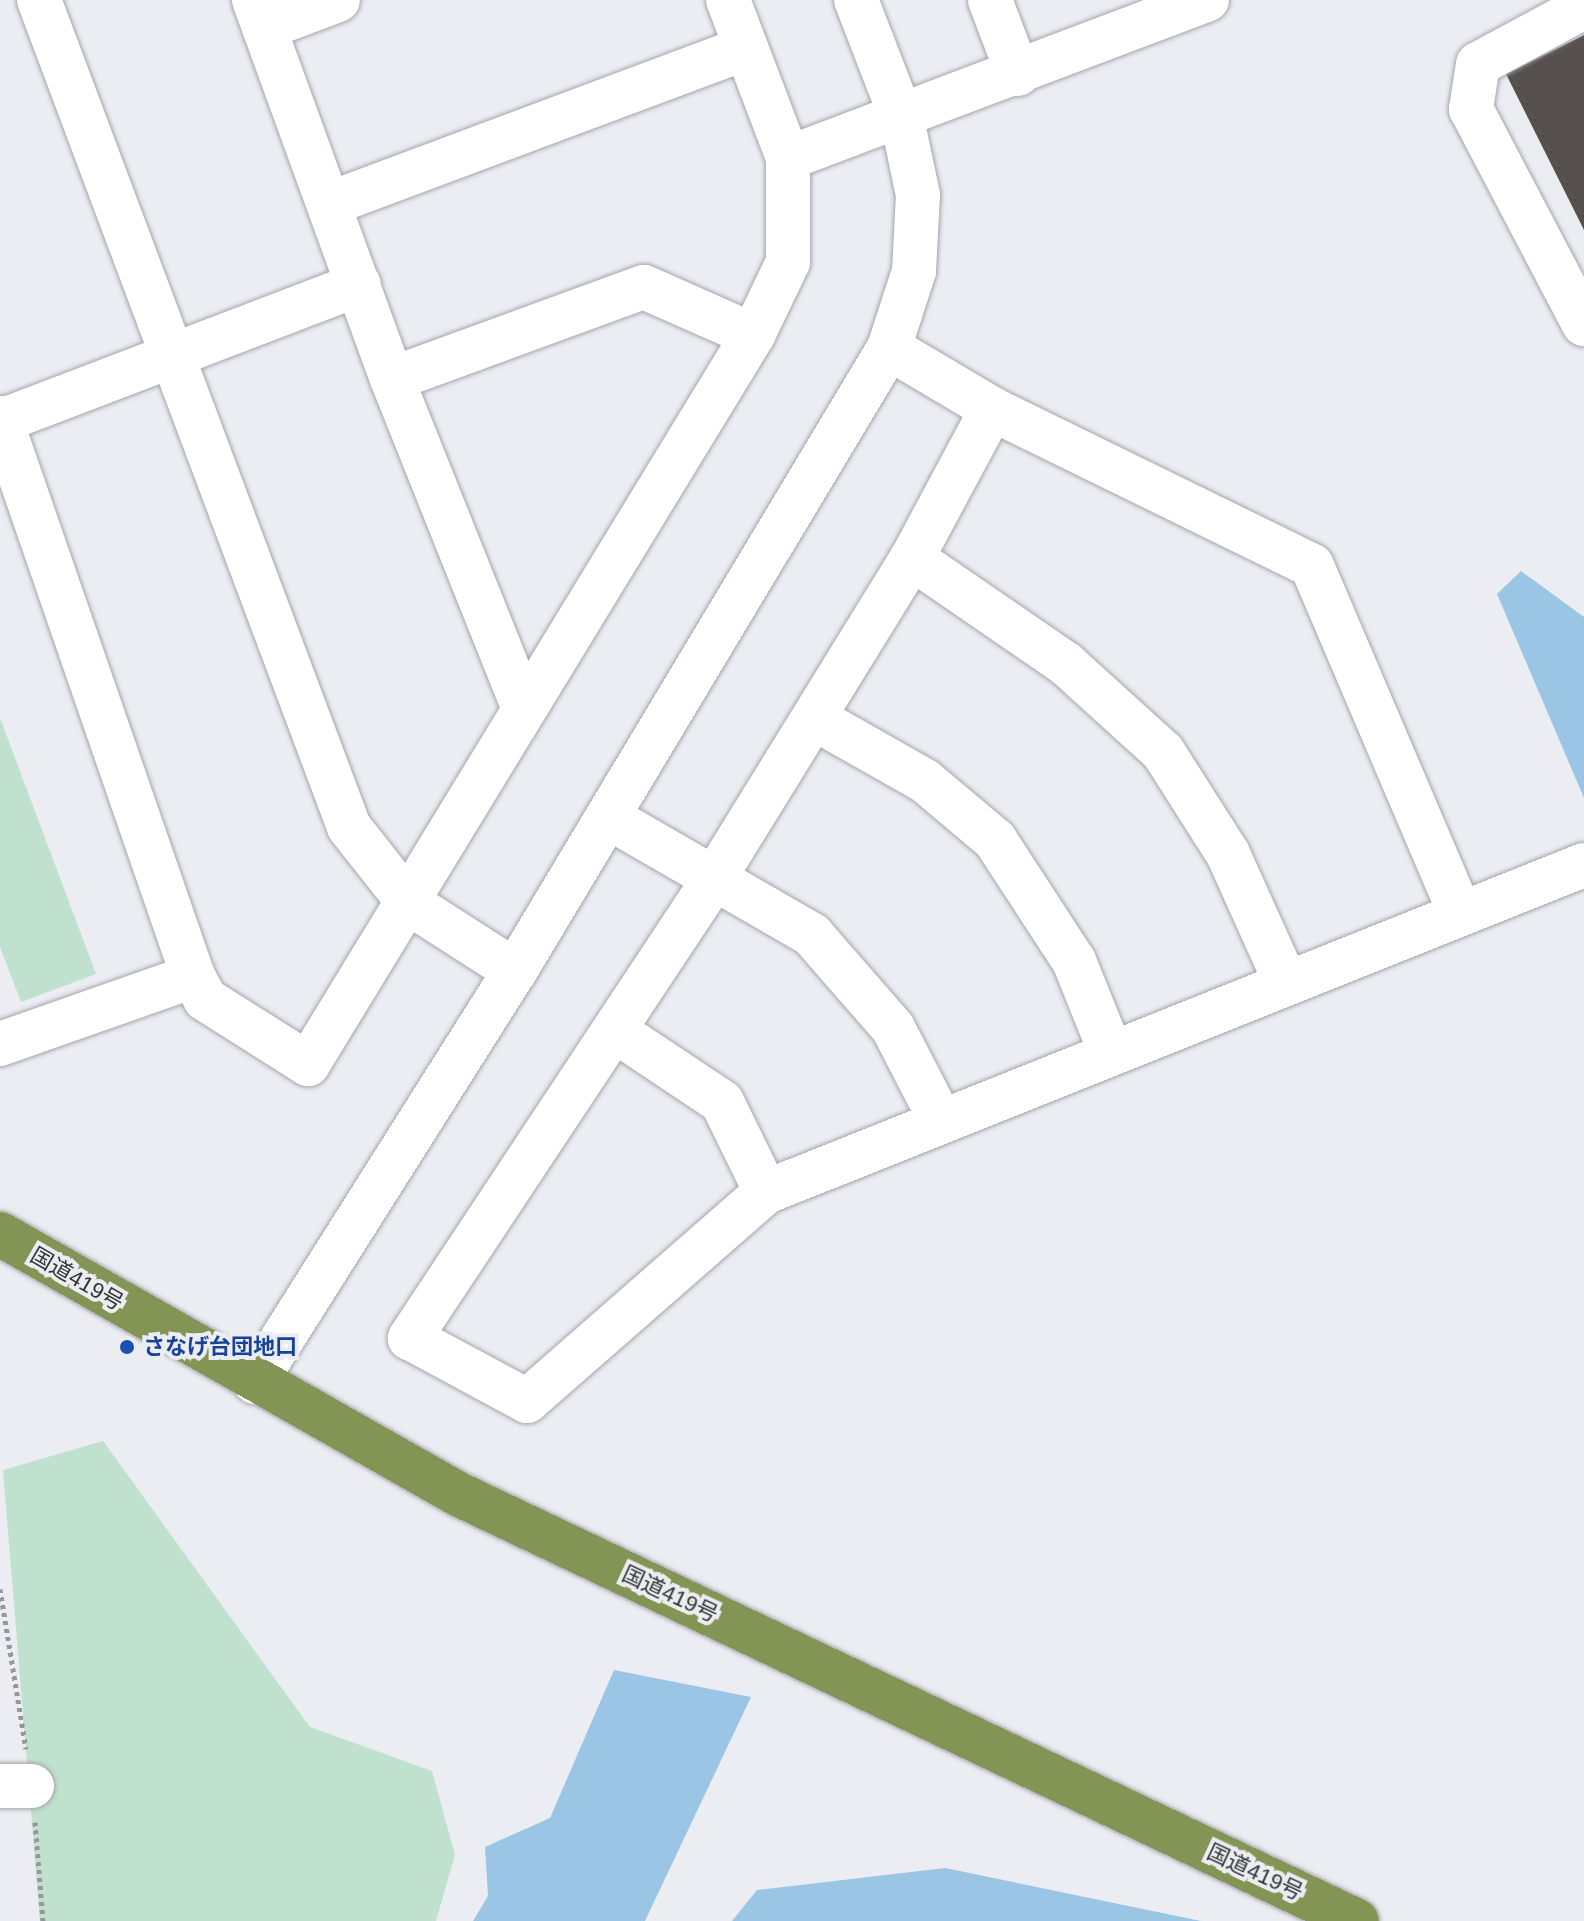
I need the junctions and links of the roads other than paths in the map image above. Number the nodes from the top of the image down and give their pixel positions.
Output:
1 (39, 0) edge
2 (338, 0) edge
3 (728, 0) edge
4 (856, 0) edge
5 (990, 0) edge
6 (1206, 0) edge
7 (1584, 7) edge
8 (259, 14) edge
9 (746, 48) junction
10 (1018, 74) junction
11 (902, 119) junction
12 (788, 158) junction
13 (329, 204) junction
14 (359, 284) junction
15 (1584, 324) edge
16 (753, 335) junction
17 (889, 348) junction
18 (170, 355) junction
19 (392, 379) junction
20 (992, 409) junction
21 (0, 419) edge
22 (912, 558) junction
23 (523, 707) junction
24 (814, 718) junction
25 (608, 817) junction
26 (1584, 865) edge
27 (714, 879) junction
28 (409, 903) junction
29 (1459, 911) junction
30 (515, 971) junction
31 (193, 976) junction
32 (1285, 981) junction
33 (617, 1032) junction
34 (3, 1035) edge
35 (1111, 1053) junction
36 (941, 1121) junction
37 (766, 1192) junction
38 (0, 1234) edge
39 (255, 1382) junction
40 (1357, 1921) edge

1 - 18 street
2 - 8 street
3 - 9 street
4 - 11 street
5 - 10 street
6 - 10 street
7 - 15 street
8 - 13 street
9 - 12 street
9 - 13 street
10 - 11 street
11 - 12 street
11 - 17 street
12 - 16 street
13 - 14 street
14 - 18 street
14 - 19 street
16 - 19 street
16 - 23 street
17 - 20 street
17 - 25 street
18 - 21 street
18 - 28 street
19 - 23 street
20 - 22 street
20 - 29 street
21 - 31 street
22 - 24 street
22 - 32 street
23 - 28 street
24 - 27 street
24 - 35 street
25 - 27 street
25 - 30 street
26 - 29 street
27 - 33 street
27 - 36 street
28 - 30 street
28 - 31 street
29 - 32 street
30 - 39 street
31 - 34 street
32 - 35 street
33 - 37 street
33 - 37 street
35 - 36 street
36 - 37 street
38 - 39 highway, 国道419号
39 - 40 highway, 国道419号

